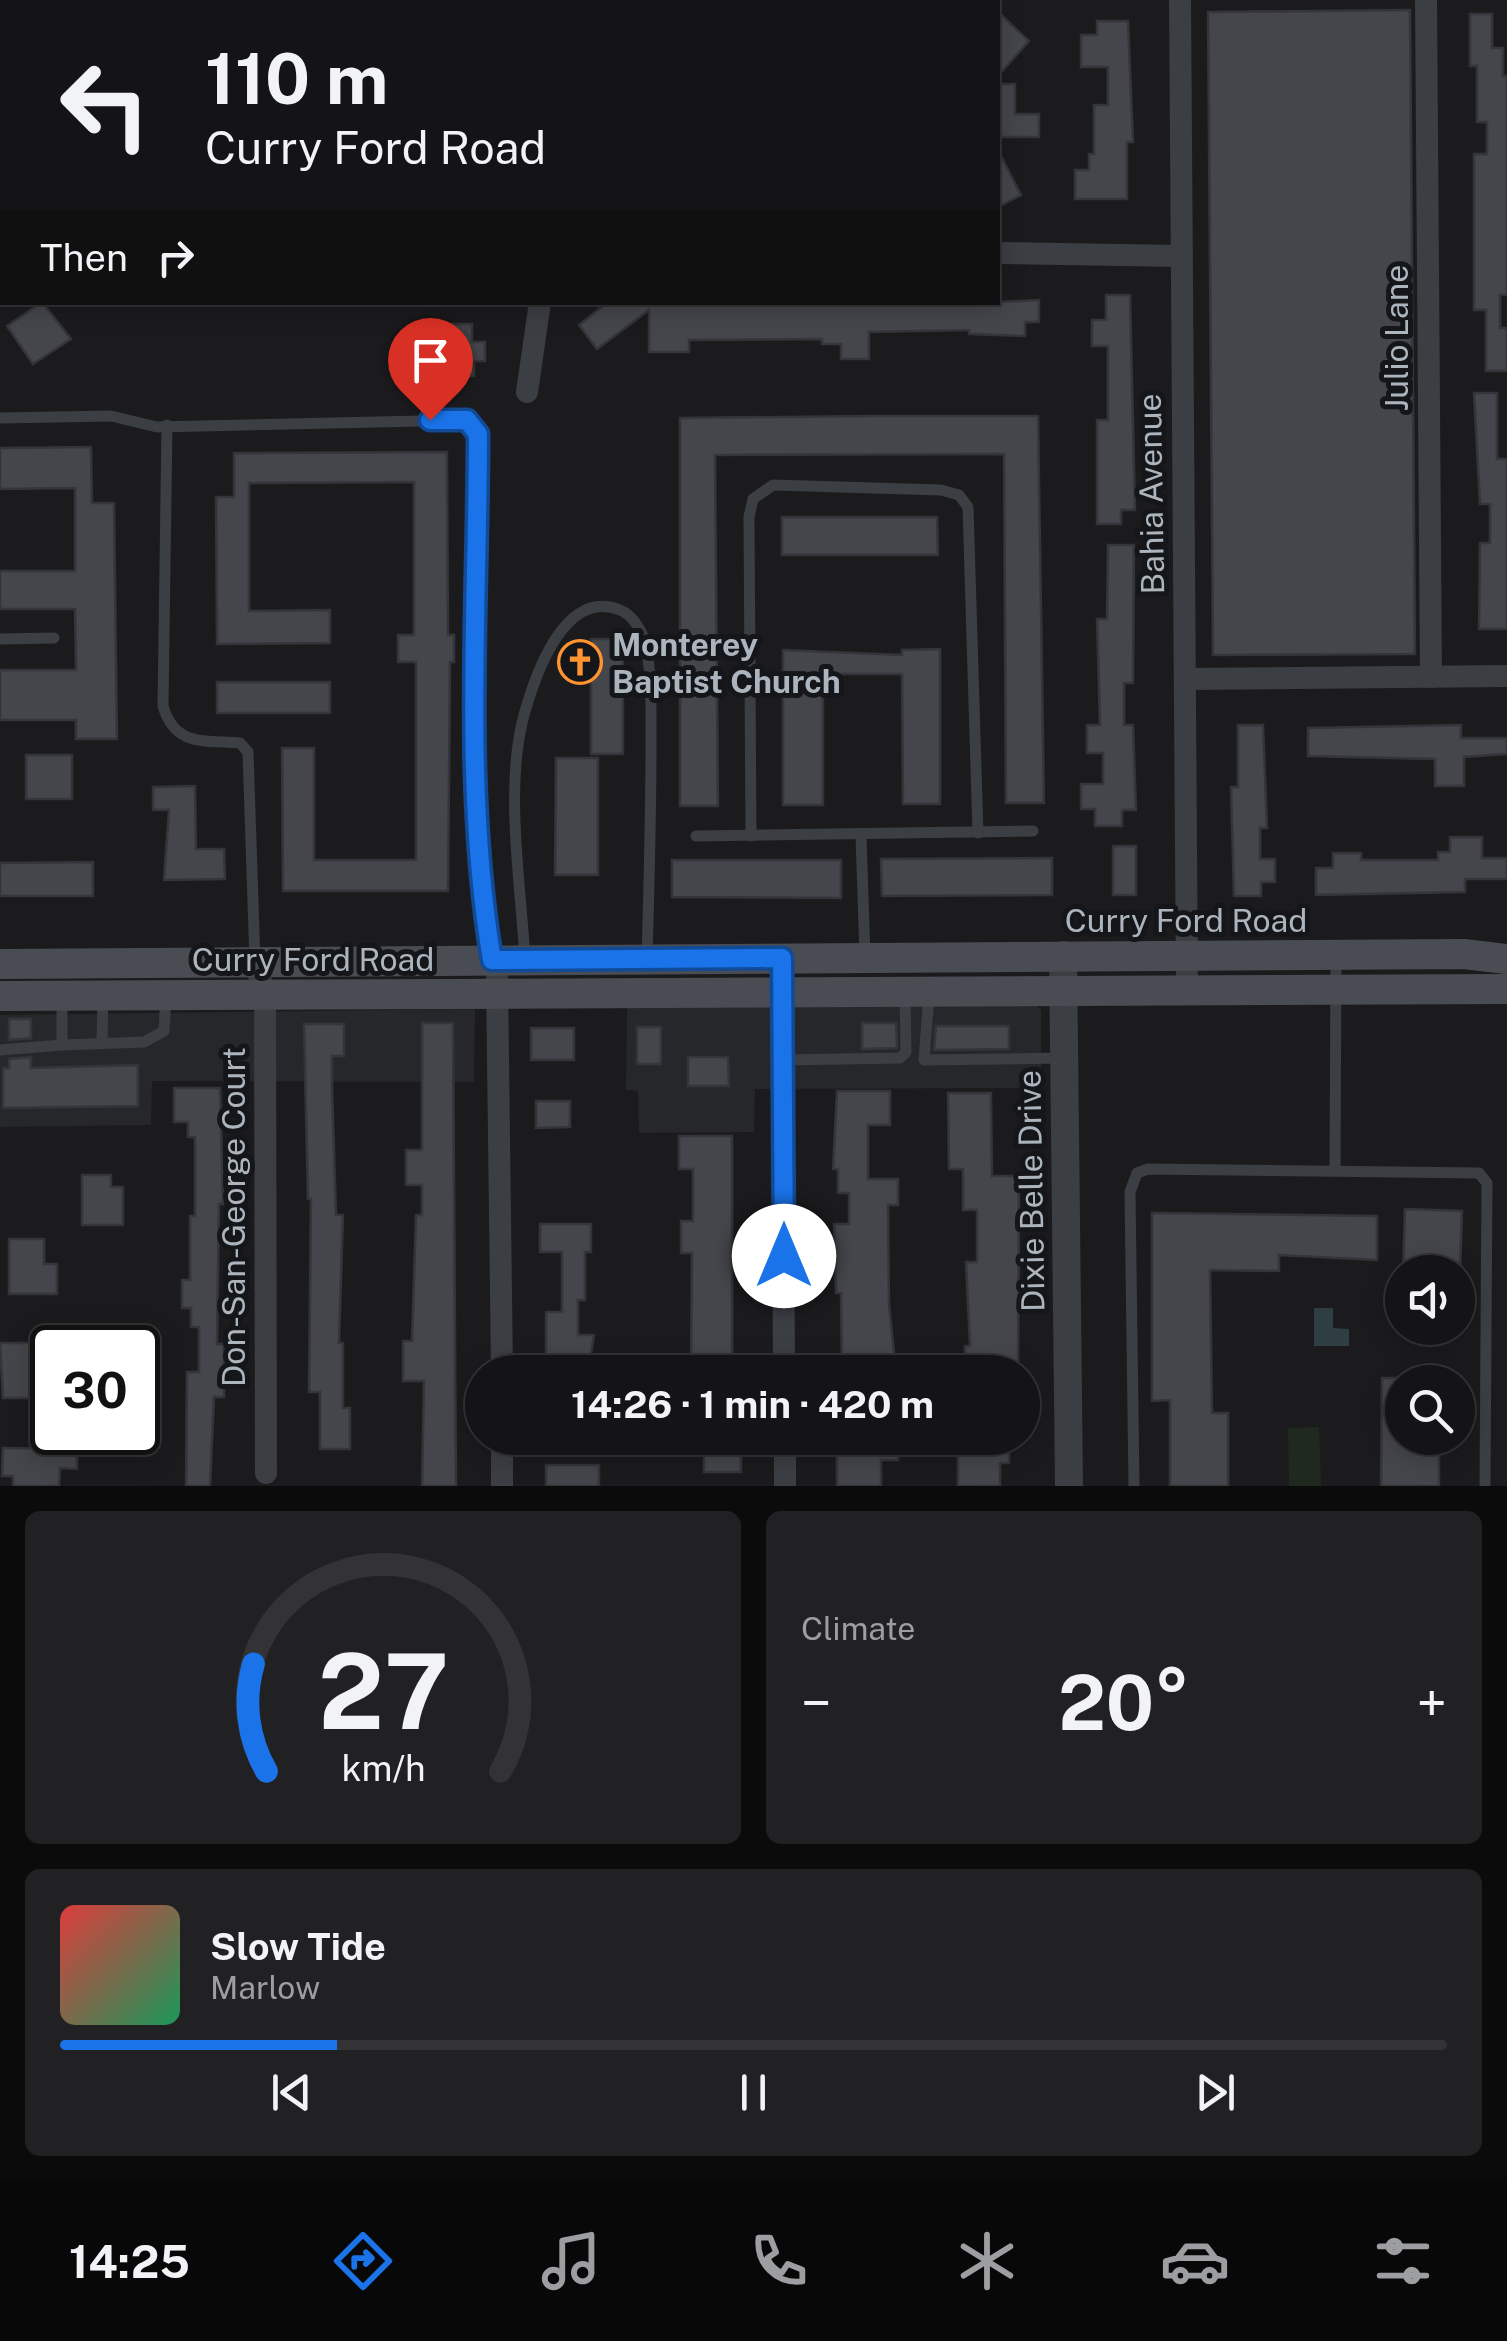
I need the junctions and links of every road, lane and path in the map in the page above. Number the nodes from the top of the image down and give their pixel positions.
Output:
1 (1180, 0) edge
2 (1426, 0) edge
3 (1000, 253) edge
4 (1180, 256) junction
5 (540, 305) edge
6 (528, 392) dead end
7 (0, 418) edge
8 (167, 425) junction
9 (54, 638) dead end
10 (0, 639) edge
11 (1431, 676) junction
12 (1507, 676) edge
13 (1185, 679) junction
14 (1033, 831) dead end
15 (978, 832) junction
16 (696, 836) dead end
17 (751, 836) junction
18 (861, 836) junction
19 (1064, 955) junction
20 (1186, 955) junction
21 (1336, 955) junction
22 (865, 957) junction
23 (782, 958) junction
24 (647, 959) junction
25 (1507, 959) edge
26 (492, 960) junction
27 (525, 960) junction
28 (255, 962) junction
29 (0, 964) edge
30 (1063, 988) junction
31 (1188, 988) junction
32 (1336, 988) junction
33 (917, 989) junction
34 (1507, 989) edge
35 (866, 990) junction
36 (782, 991) junction
37 (500, 993) junction
38 (265, 994) junction
39 (166, 995) junction
40 (0, 996) edge
41 (62, 996) junction
42 (103, 996) junction
43 (102, 1044) junction
44 (62, 1045) junction
45 (0, 1050) edge
46 (1064, 1058) junction
47 (783, 1060) junction
48 (1334, 1172) junction
49 (502, 1355) edge
50 (784, 1355) edge
51 (502, 1455) edge
52 (785, 1455) edge
53 (266, 1473) dead end
54 (502, 1486) edge
55 (785, 1486) edge
56 (1069, 1486) edge
57 (1134, 1486) edge
58 (1485, 1486) edge

1 - 4 street, Bahia Avenue
2 - 11 street, Julio Lane
3 - 4 street
4 - 13 street, Bahia Avenue
5 - 6 street
7 - 8 lane
8 - 26 lane
8 - 28 lane
9 - 10 lane
11 - 12 street
11 - 13 street
13 - 20 street, Bahia Avenue
14 - 15 lane
15 - 17 lane
15 - 18 lane
16 - 17 lane
17 - 18 lane
18 - 22 lane
19 - 20 main road, Curry Ford Road
19 - 22 main road, Curry Ford Road
19 - 30 street, Dixie Belle Drive
20 - 21 main road, Curry Ford Road
20 - 31 street, Bahia Avenue
21 - 25 main road, Curry Ford Road
21 - 32 lane
22 - 23 main road, Curry Ford Road
22 - 35 street
23 - 24 main road, Curry Ford Road
23 - 36 street
24 - 27 main road, Curry Ford Road
24 - 27 lane
26 - 27 main road, Curry Ford Road
26 - 28 main road, Curry Ford Road
26 - 37 street
28 - 29 main road, Curry Ford Road
28 - 38 street, Don-San-George Court
30 - 31 main road, Curry Ford Road
30 - 33 main road, Curry Ford Road
30 - 46 street, Dixie Belle Drive
31 - 32 main road, Curry Ford Road
32 - 34 main road, Curry Ford Road
32 - 48 lane
33 - 35 main road, Curry Ford Road
33 - 46 lane
33 - 47 lane
35 - 36 main road, Curry Ford Road
36 - 37 main road, Curry Ford Road
36 - 47 street
37 - 38 main road, Curry Ford Road
37 - 49 street
38 - 39 main road, Curry Ford Road
38 - 53 street, Don-San-George Court
39 - 42 main road, Curry Ford Road
39 - 43 lane
40 - 41 main road, Curry Ford Road
41 - 42 main road, Curry Ford Road
41 - 44 lane
42 - 43 lane
43 - 44 lane
44 - 45 lane
46 - 56 street, Dixie Belle Drive
47 - 50 street
48 - 57 lane
48 - 58 lane
51 - 54 street
52 - 55 street

